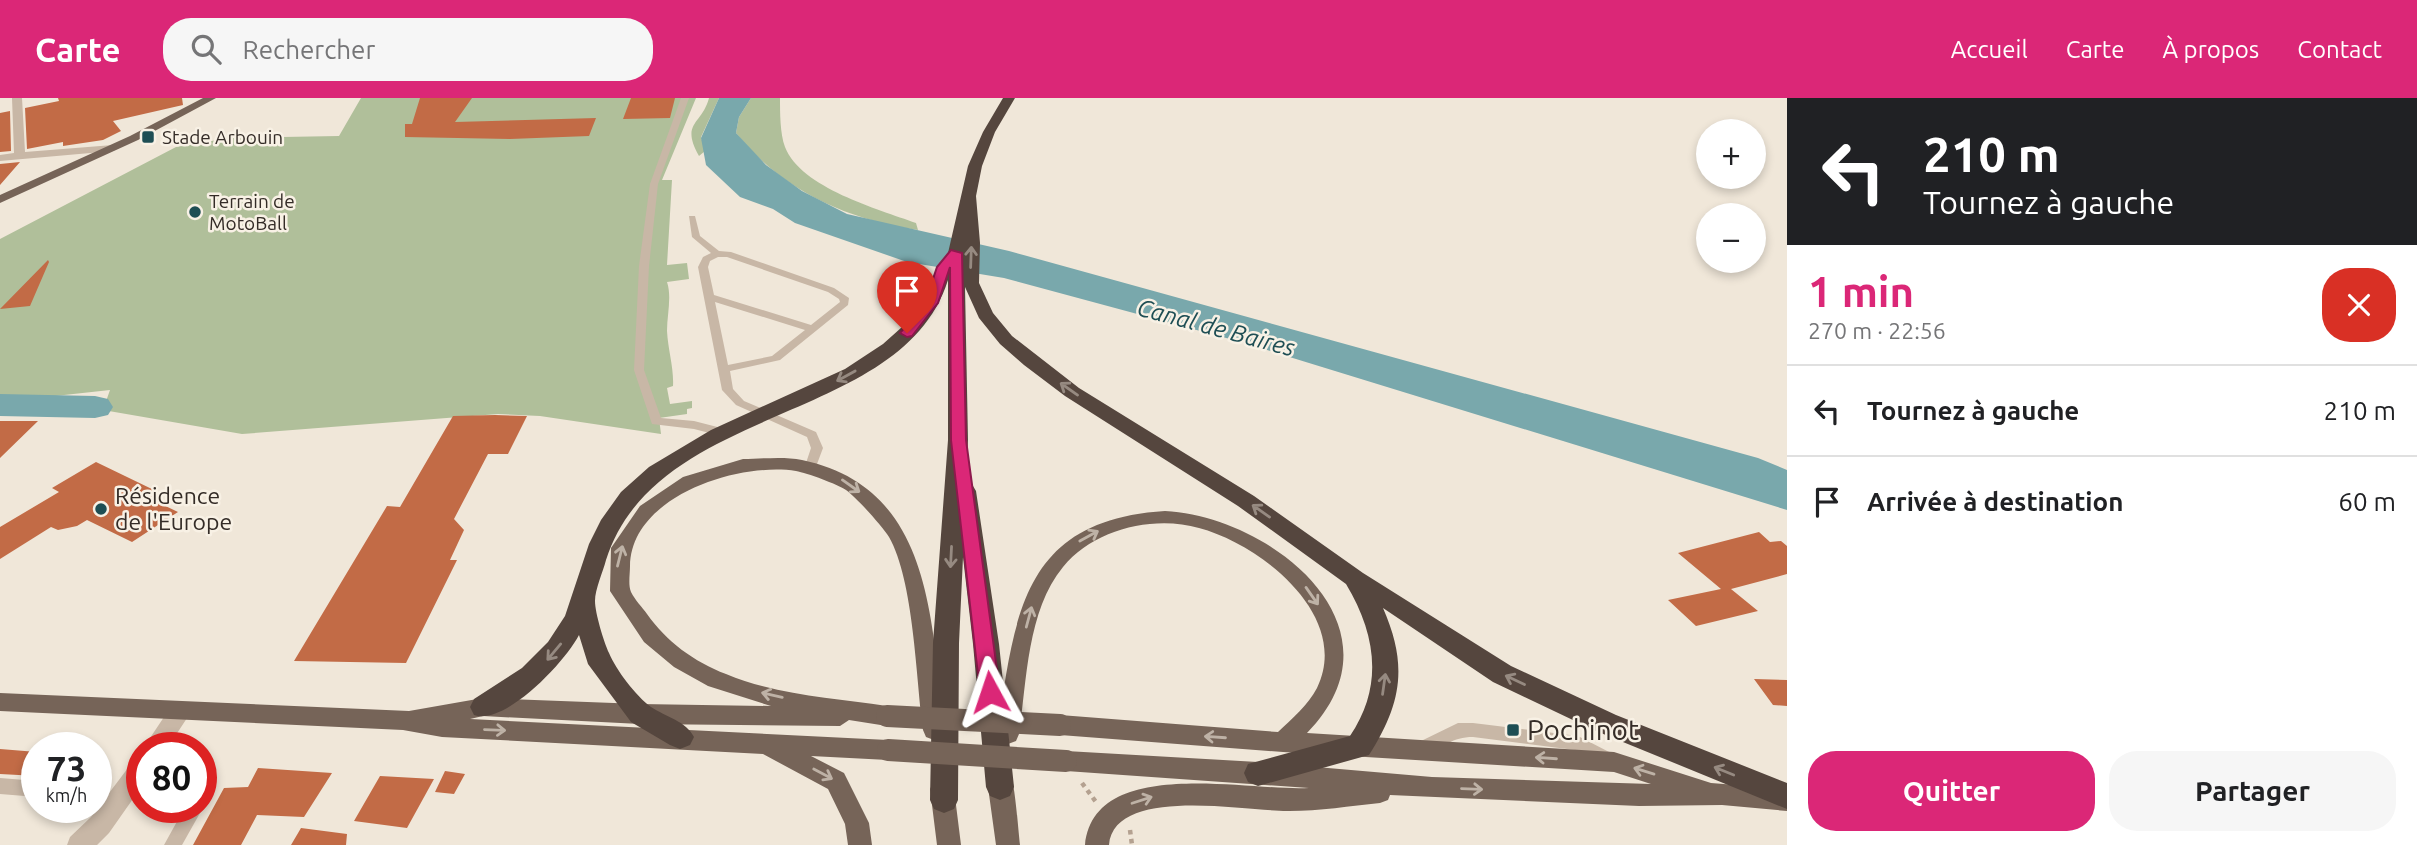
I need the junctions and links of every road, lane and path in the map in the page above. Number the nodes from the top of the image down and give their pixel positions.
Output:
1 (17, 98) edge
2 (211, 98) edge
3 (685, 98) edge
4 (1009, 98) edge
5 (113, 148) junction
6 (75, 151) junction
7 (20, 156) junction
8 (96, 156) junction
9 (0, 158) edge
10 (0, 199) edge
11 (692, 218) dead end
12 (965, 231) junction
13 (717, 254) junction
14 (956, 280) junction
15 (709, 297) junction
16 (813, 329) junction
17 (724, 369) junction
18 (764, 415) junction
19 (725, 433) junction
20 (958, 440) junction
21 (810, 468) junction
22 (1354, 578) junction
23 (583, 601) junction
24 (0, 702) edge
25 (483, 707) junction
26 (180, 712) junction
27 (640, 714) junction
28 (887, 716) junction
29 (403, 720) junction
30 (166, 732) edge
31 (680, 737) junction
32 (762, 742) junction
33 (1283, 742) junction
34 (1359, 746) junction
35 (1258, 773) junction
36 (0, 786) edge
37 (1000, 787) junction
38 (21, 788) edge
39 (1432, 788) junction
40 (126, 789) edge
41 (1722, 794) junction
42 (1787, 798) edge
43 (944, 800) junction
44 (185, 823) edge
45 (1130, 830) dead end
46 (1122, 834) dead end
47 (79, 845) edge
48 (173, 845) edge
49 (860, 845) edge
50 (949, 845) edge
51 (1008, 845) edge
52 (1097, 845) edge
53 (1132, 845) edge

1 - 7 street
2 - 5 main road
3 - 19 lane
4 - 12 highway
5 - 6 street
5 - 8 main road
6 - 7 street
6 - 8 street
7 - 9 street
8 - 10 main road
11 - 13 lane
14 -> 12 highway
12 - 14 highway
13 - 15 lane
13 - 16 lane
14 -> 18 highway
14 - 20 highway
22 -> 14 highway
15 - 16 lane
15 - 17 lane
16 - 17 lane
17 - 18 lane
18 - 19 highway
18 - 21 lane
19 - 23 highway
20 - 37 highway
20 -> 43 highway
28 -> 21 main road
21 -> 43 main road
34 -> 22 highway
42 -> 22 highway
23 -> 25 highway
23 - 27 highway
24 - 26 main road
25 - 27 main road
25 - 29 main road
26 - 29 main road
26 - 30 street
27 - 28 main road
27 - 31 highway
33 -> 28 main road, bridge
29 -> 31 main road
31 - 32 main road
32 - 35 main road, bridge
32 -> 49 main road
33 - 34 main road
37 -> 33 main road
34 - 35 highway
41 -> 34 main road
35 - 39 main road
36 - 38 lane
37 - 51 main road
39 -> 41 main road
52 -> 39 main road
40 - 47 street
41 - 42 main road
43 - 50 main road
44 - 48 lane
45 - 53 path
46 - 53 path

